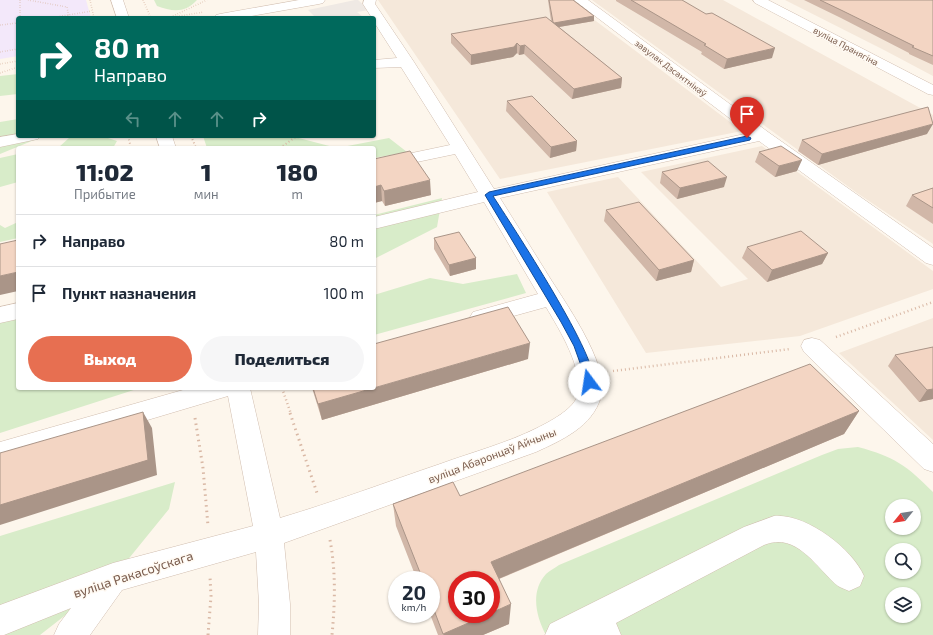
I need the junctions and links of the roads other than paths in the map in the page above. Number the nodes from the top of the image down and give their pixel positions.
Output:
1 (117, 0) edge
2 (319, 0) edge
3 (370, 0) edge
4 (580, 0) edge
5 (759, 0) edge
6 (122, 16) edge
7 (231, 16) edge
8 (406, 62) junction
9 (376, 64) edge
10 (933, 91) edge
11 (762, 135) junction
12 (21, 138) edge
13 (0, 142) edge
14 (460, 148) junction
15 (376, 166) edge
16 (489, 195) junction
17 (376, 223) edge
18 (933, 258) edge
19 (552, 298) junction
20 (16, 311) edge
21 (0, 315) edge
22 (463, 322) edge
23 (812, 346) road end
24 (216, 390) edge
25 (238, 390) edge
26 (0, 453) edge
27 (933, 461) edge
28 (268, 535) junction
29 (848, 576) dead end
30 (114, 578) junction
31 (0, 621) edge
32 (600, 626) edge
33 (70, 635) edge
34 (274, 635) edge
35 (561, 635) edge

1 - 6 street
2 - 7 street
3 - 8 street
4 - 11 street, завулак Дэсантнікаў
5 - 10 street, вуліца Пранягіна
8 - 9 street
8 - 14 street, вуліца Абаронцаў Айчыны
11 - 16 street
11 - 18 street, завулак Дэсантнікаў
12 - 13 street
14 - 15 street
14 - 16 street, вуліца Абаронцаў Айчыны
16 - 17 street
16 - 19 street, вуліца Абаронцаў Айчыны
19 - 22 street
19 - 28 street, вуліца Абаронцаў Айчыны
20 - 21 street
23 - 27 street
24 - 26 street
25 - 28 street
28 - 30 street, вуліца Ракасоўскага
28 - 34 street
29 - 32 street
30 - 31 street, вуліца Ракасоўскага
30 - 33 street
32 - 35 street

